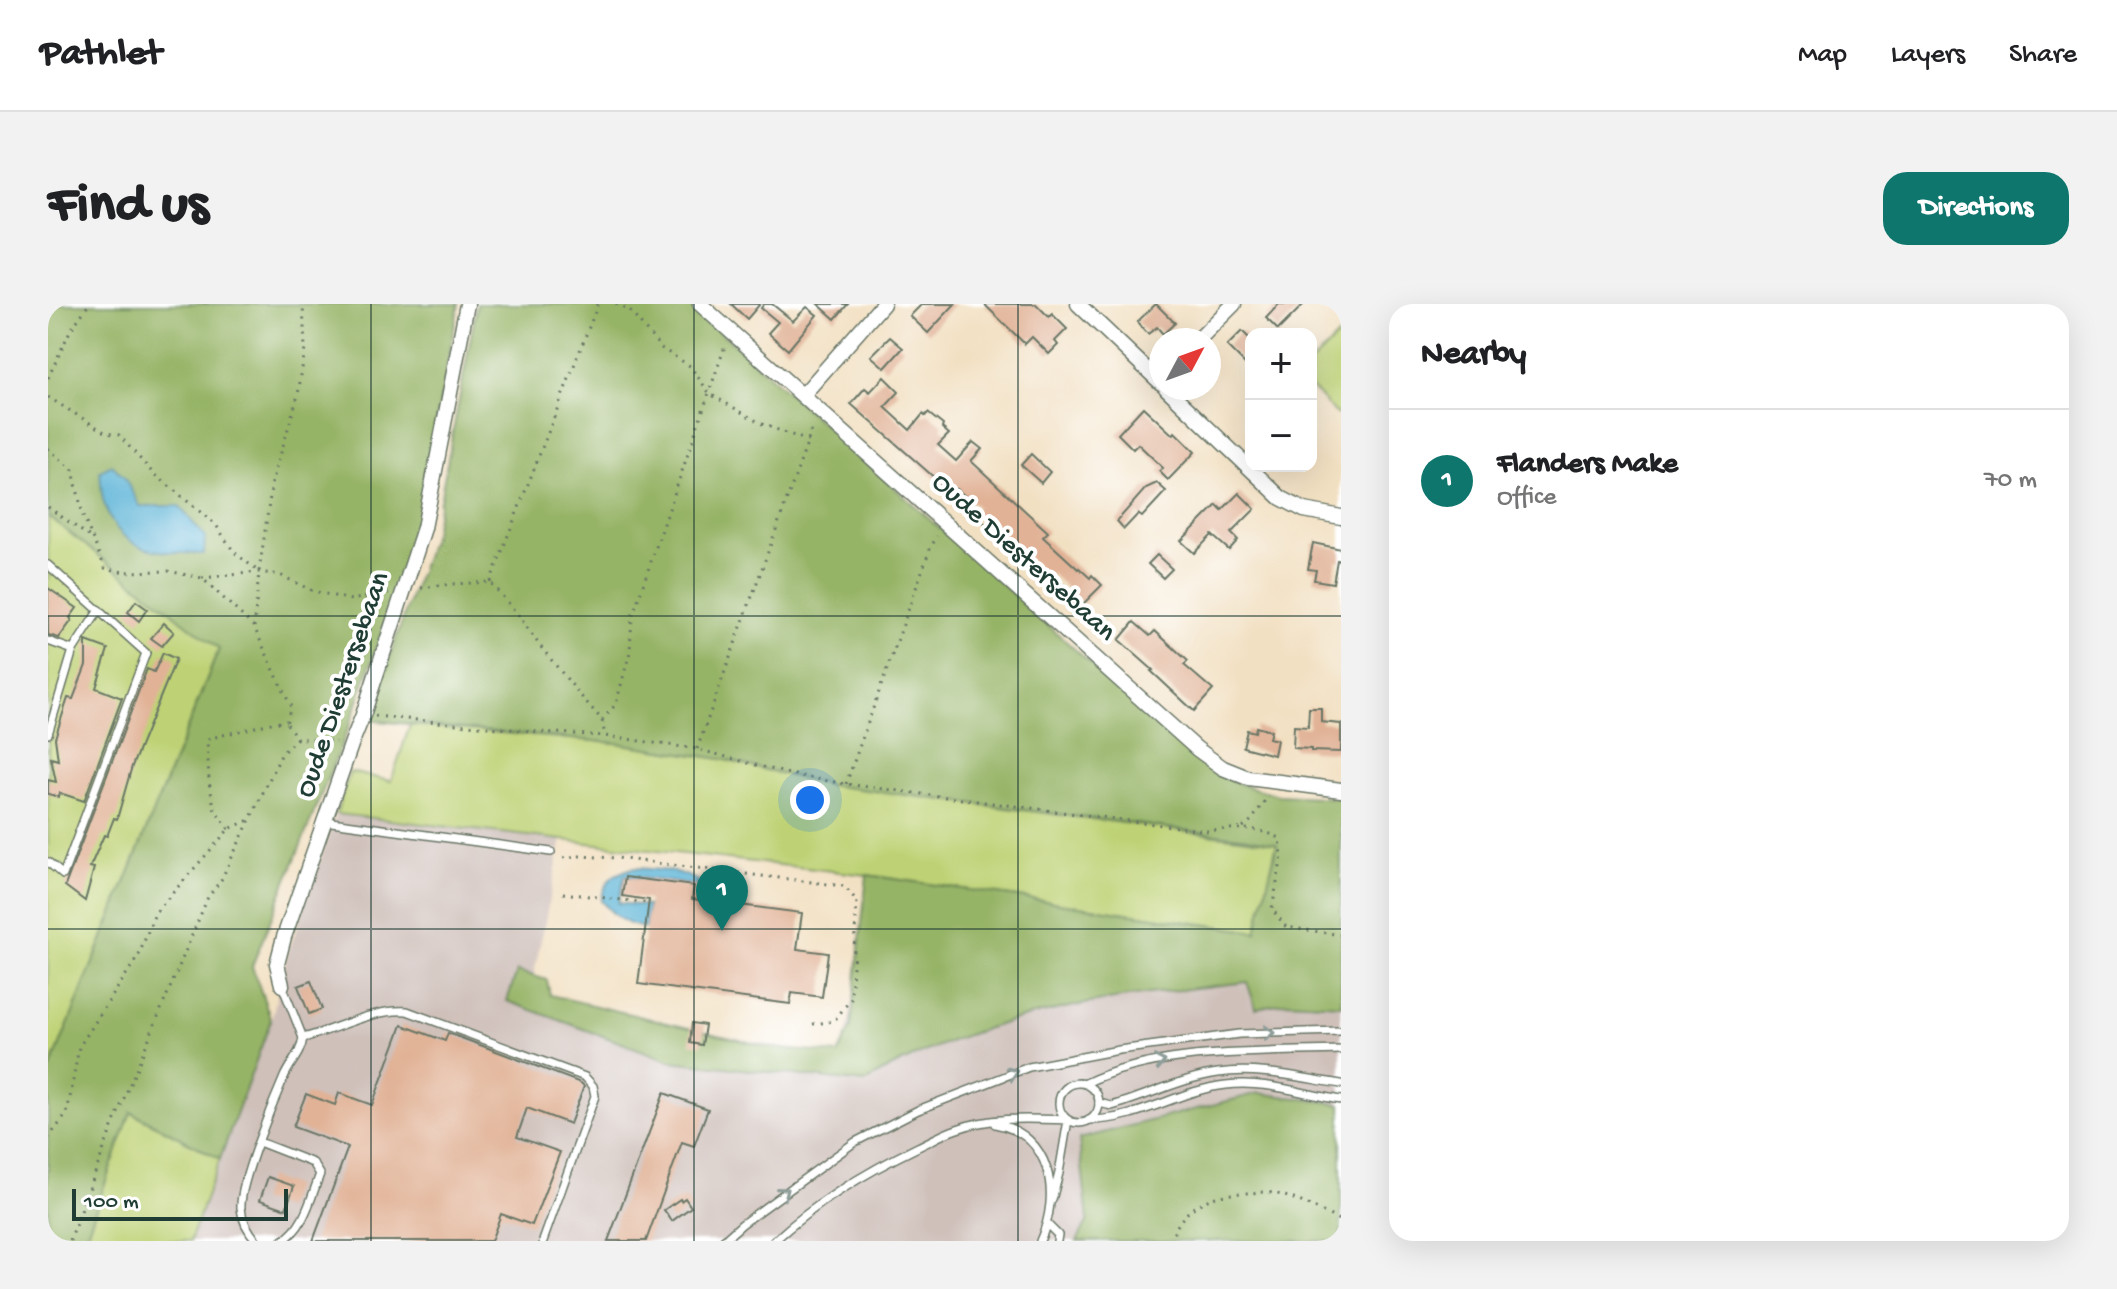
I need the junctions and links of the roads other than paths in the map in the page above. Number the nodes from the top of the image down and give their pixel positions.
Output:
1 (467, 304) edge
2 (700, 304) edge
3 (883, 304) edge
4 (1078, 304) edge
5 (1234, 304) edge
6 (1210, 328) edge
7 (1149, 371) edge
8 (803, 395) junction
9 (1180, 400) edge
10 (1341, 517) edge
11 (48, 565) edge
12 (99, 610) junction
13 (48, 641) edge
14 (73, 650) junction
15 (48, 734) edge
16 (1341, 790) edge
17 (324, 821) junction
18 (551, 852) dead end
19 (48, 862) edge
20 (282, 985) joint
21 (1341, 1031) edge
22 (303, 1038) junction
23 (1341, 1050) edge
24 (1086, 1083) junction
25 (1341, 1084) edge
26 (1341, 1100) edge
27 (1099, 1103) junction
28 (1068, 1120) junction
29 (1089, 1120) junction
30 (985, 1122) junction
31 (259, 1142) junction
32 (1052, 1200) junction
33 (1048, 1225) junction
34 (257, 1241) edge
35 (282, 1241) edge
36 (543, 1241) edge
37 (723, 1241) edge
38 (774, 1241) edge
39 (1040, 1241) edge
40 (1057, 1241) edge

1 - 17 street, Oude Diestersebaan
2 - 8 street, Oude Diestersebaan
3 - 8 street
4 - 7 street
5 - 6 street
8 - 16 street, Oude Diestersebaan
9 - 10 street
11 - 12 lane
12 - 14 lane
12 - 19 lane
13 - 14 lane
14 - 15 lane
17 - 18 lane
17 - 20 street, Oude Diestersebaan
20 - 22 lane
37 -> 21 lane
22 - 31 lane
22 - 36 lane
24 -> 23 lane
24 - 27 lane
24 - 28 lane
25 - 27 lane
26 - 29 lane
27 - 29 lane
28 - 29 lane
28 - 30 lane
28 - 32 lane
30 - 32 lane
30 - 38 lane
31 - 34 lane
31 - 35 lane
32 - 33 lane
33 - 39 lane
33 - 40 lane

